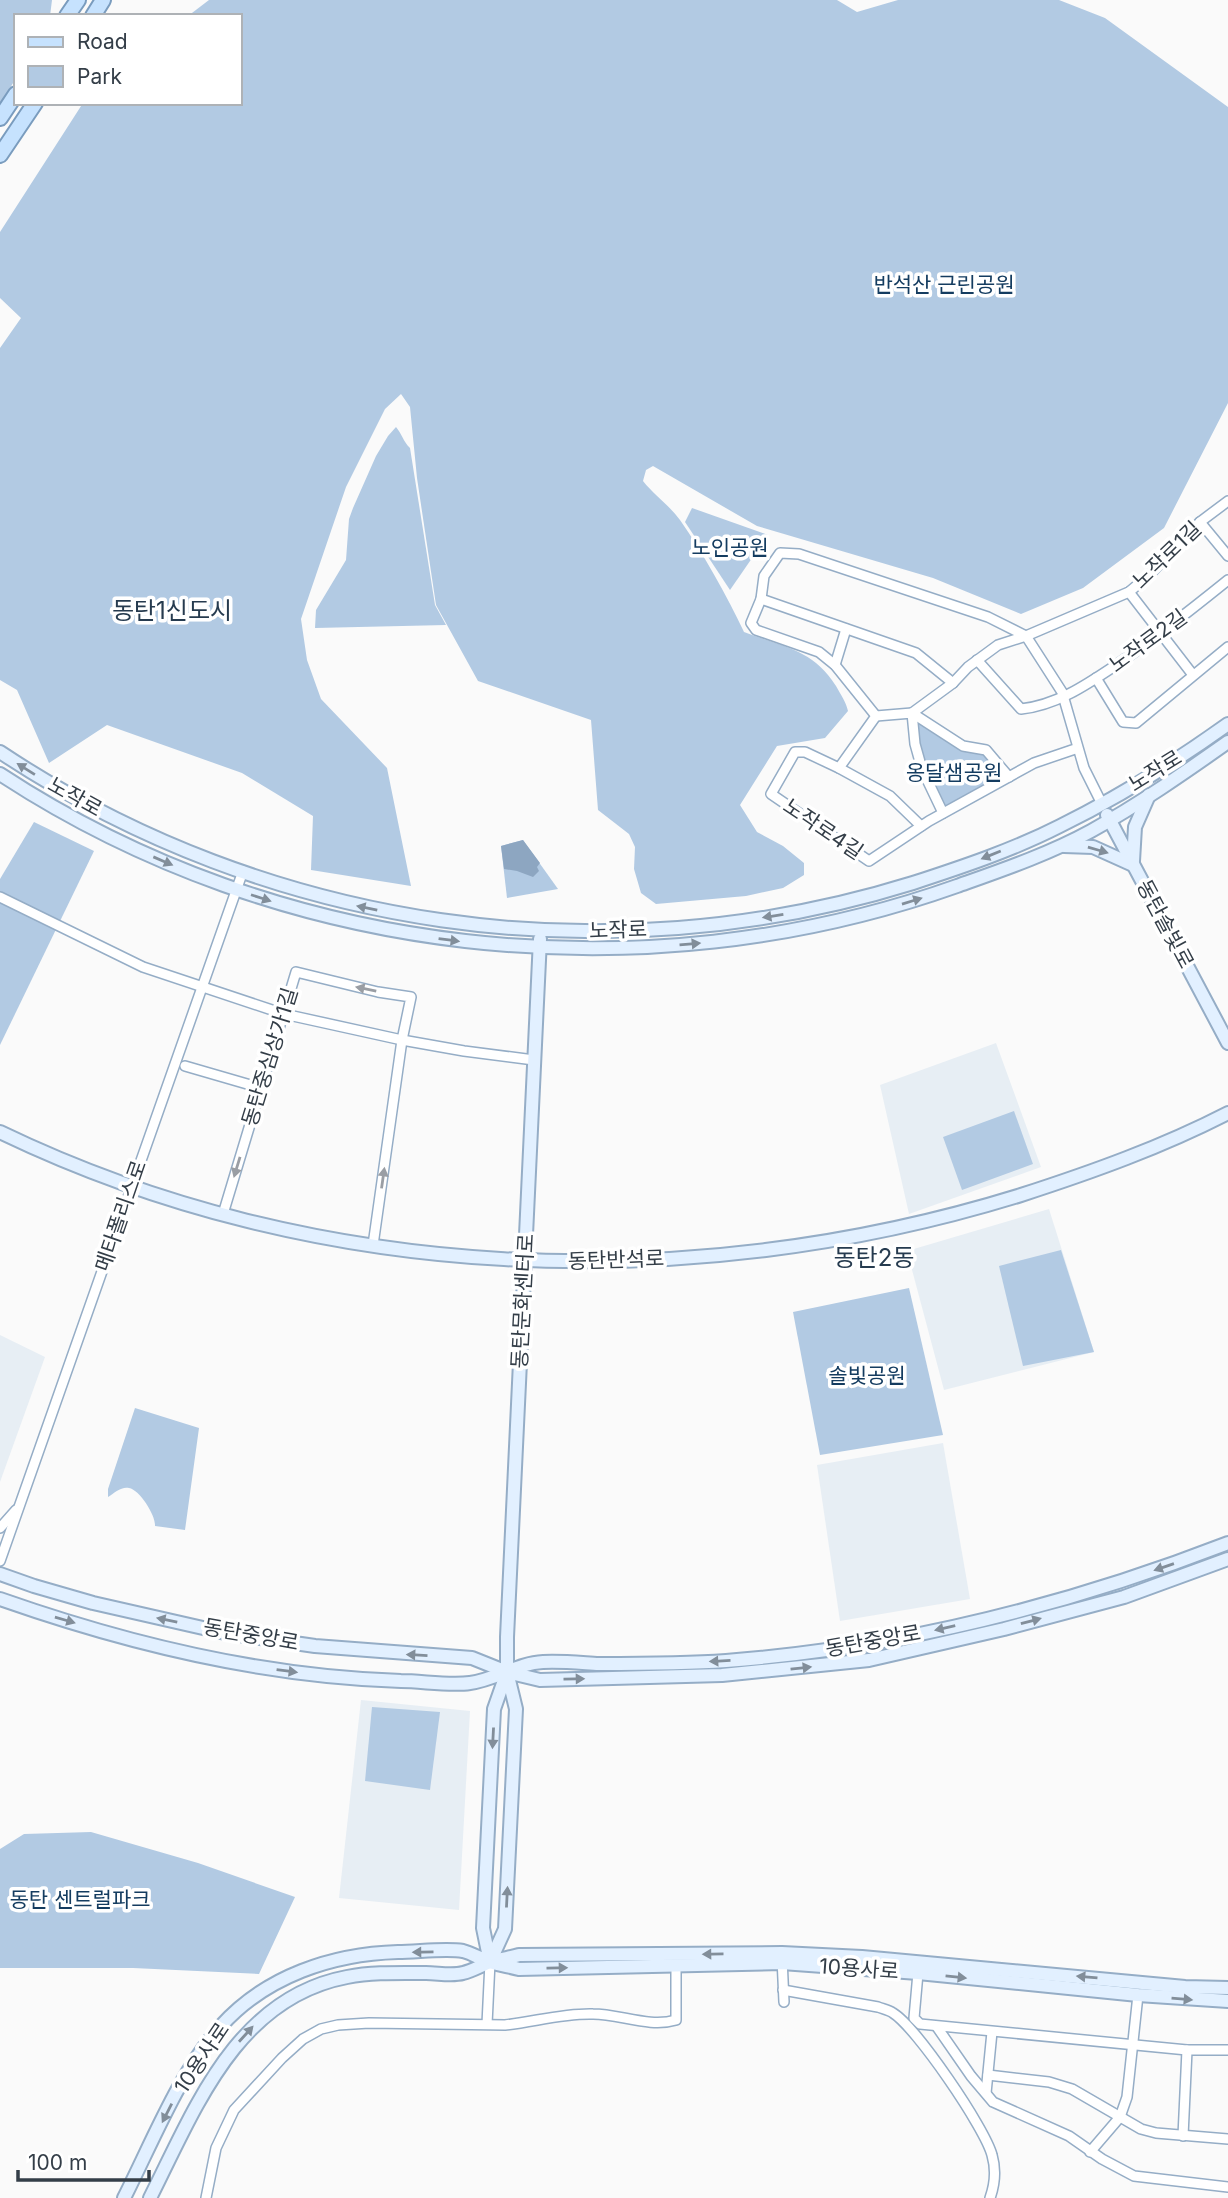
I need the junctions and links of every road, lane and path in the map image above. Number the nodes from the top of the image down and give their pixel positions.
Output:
1 (14, 97) edge
2 (34, 105) edge
3 (0, 118) edge
4 (0, 155) edge
5 (1228, 501) edge
6 (1200, 522) junction
7 (1228, 556) edge
8 (1228, 580) edge
9 (1129, 592) junction
10 (761, 599) junction
11 (846, 629) junction
12 (1161, 634) junction
13 (1026, 636) junction
14 (1228, 647) edge
15 (977, 660) junction
16 (835, 665) junction
17 (1193, 676) junction
18 (1096, 678) junction
19 (953, 683) junction
20 (1064, 697) junction
21 (912, 713) junction
22 (876, 716) junction
23 (1228, 724) edge
24 (1228, 742) edge
25 (1078, 748) junction
26 (0, 752) edge
27 (839, 768) junction
28 (0, 774) edge
29 (1009, 777) junction
30 (1142, 780) junction
31 (1149, 794) junction
32 (1102, 804) junction
33 (943, 813) junction
34 (1110, 820) junction
35 (921, 826) junction
36 (1054, 829) junction
37 (1059, 846) junction
38 (1134, 865) junction
39 (243, 871) junction
40 (236, 889) junction
41 (292, 889) junction
42 (0, 897) edge
43 (286, 905) junction
44 (482, 926) junction
45 (540, 930) junction
46 (598, 932) junction
47 (480, 943) junction
48 (539, 948) junction
49 (597, 948) junction
50 (201, 988) junction
51 (284, 1014) junction
52 (402, 1040) junction
53 (1228, 1043) edge
54 (534, 1060) junction
55 (185, 1066) dead end
56 (254, 1086) dead end
57 (1228, 1113) edge
58 (0, 1132) edge
59 (131, 1187) junction
60 (223, 1214) junction
61 (373, 1245) junction
62 (525, 1261) junction
63 (19, 1506) junction
64 (0, 1528) edge
65 (1228, 1543) edge
66 (1228, 1559) edge
67 (0, 1561) edge
68 (0, 1574) edge
69 (0, 1599) edge
70 (444, 1656) junction
71 (507, 1672) junction
72 (441, 1682) junction
73 (782, 1958) junction
74 (490, 1962) junction
75 (676, 1967) junction
76 (918, 1973) junction
77 (1228, 1988) edge
78 (783, 1990) junction
79 (1138, 1995) junction
80 (1228, 2001) edge
81 (784, 2002) dead end
82 (487, 2024) junction
83 (937, 2027) junction
84 (992, 2032) junction
85 (1133, 2045) junction
86 (1187, 2050) junction
87 (1228, 2050) edge
88 (988, 2075) junction
89 (986, 2093) junction
90 (1120, 2117) junction
91 (1183, 2136) junction
92 (1228, 2139) edge
93 (1090, 2152) junction
94 (1228, 2187) edge
95 (124, 2198) edge
96 (150, 2198) edge
97 (206, 2198) edge
98 (990, 2198) edge

1 - 3 main road
2 - 4 main road
5 - 6 street, 노작로1길
6 - 7 street
6 - 9 street, 노작로1길
8 - 12 street, 노작로2길
9 - 12 street
9 - 13 street, 노작로1길
10 - 11 street
10 - 13 street
10 - 16 street
11 - 16 street
11 - 19 street
12 - 17 street
12 - 18 street, 노작로2길
13 - 15 street
13 - 20 street
14 - 17 street
15 - 19 street
15 - 20 street
16 - 22 street
17 - 18 street
18 - 20 street, 노작로2길
19 - 21 street
20 - 25 street
21 - 22 street
21 - 29 street
21 - 33 street
22 - 27 street
23 - 30 street, 노작로
24 - 31 street, 노작로
25 - 29 street, 노작로4길
25 - 32 street
39 -> 26 street, 노작로
27 - 35 street, 노작로4길
27 - 35 street, 노작로4길
28 -> 40 street, 노작로
29 - 33 street, 노작로4길
30 - 31 street
30 - 32 street, 노작로
31 - 34 street, 노작로
31 - 38 street
32 - 34 street, 동탄솔빛로
32 - 36 street, 노작로
33 - 35 street, 노작로4길
34 - 37 street, 노작로
34 - 38 street, 동탄솔빛로
36 - 37 street
36 -> 46 street, 노작로
37 -> 38 street
49 -> 37 street, 노작로
38 - 53 street, 동탄솔빛로
39 - 40 street, 메타폴리스로
39 - 41 street, 노작로
40 -> 43 street, 노작로
40 - 50 street, 메타폴리스로
41 - 43 street
44 -> 41 street, 노작로
42 - 50 street
43 -> 47 street, 노작로
44 - 45 street, 노작로
44 - 47 street
45 - 46 street, 노작로
45 - 48 street, 동탄문화센터로
46 - 49 street
47 - 48 street, 노작로
48 - 49 street, 노작로
48 - 54 street, 동탄문화센터로
50 - 51 street
50 - 59 street, 메타폴리스로
51 - 52 street
52 -> 51 street, 동탄중심상가1길
51 -> 60 street, 동탄중심상가1길
52 - 54 street
61 -> 52 street, 동탄중심상가1길
54 - 62 street, 동탄문화센터로
55 - 56 street
57 - 62 street, 동탄반석로
58 - 59 street, 동탄반석로
59 - 60 street, 동탄반석로
59 - 63 street, 메타폴리스로
60 - 61 street, 동탄반석로
61 - 62 street, 동탄반석로
62 - 71 street, 동탄문화센터로
63 - 64 street
63 - 67 street, 메타폴리스로
65 -> 71 street, 동탄중앙로
71 -> 66 street, 동탄중앙로
70 -> 68 street, 동탄중앙로
69 -> 72 street, 동탄중앙로
70 - 71 street, 동탄중앙로
70 - 72 street
71 - 72 street, 동탄중앙로
71 -> 74 street, 동탄문화센터로
74 -> 71 street, 동탄문화센터로
73 -> 74 street, 10용사로
73 - 75 street, 10용사로
73 - 76 street, 10용사로
77 -> 73 street, 10용사로
73 - 78 street
74 -> 75 street, 10용사로
74 - 82 street
74 -> 95 street, 10용사로
96 -> 74 street, 10용사로
75 - 82 street
76 -> 79 street, 10용사로
76 - 83 street
78 - 81 street
78 - 98 street
79 -> 80 street, 10용사로
79 - 85 street
82 - 97 street
83 - 84 street
83 - 89 street
84 - 85 street
84 - 88 street
85 - 86 street
85 - 90 street
86 - 87 street
86 - 91 street
88 - 89 street
88 - 90 street
89 - 93 street
90 - 91 street
90 - 93 street
91 - 92 street
93 - 94 street

